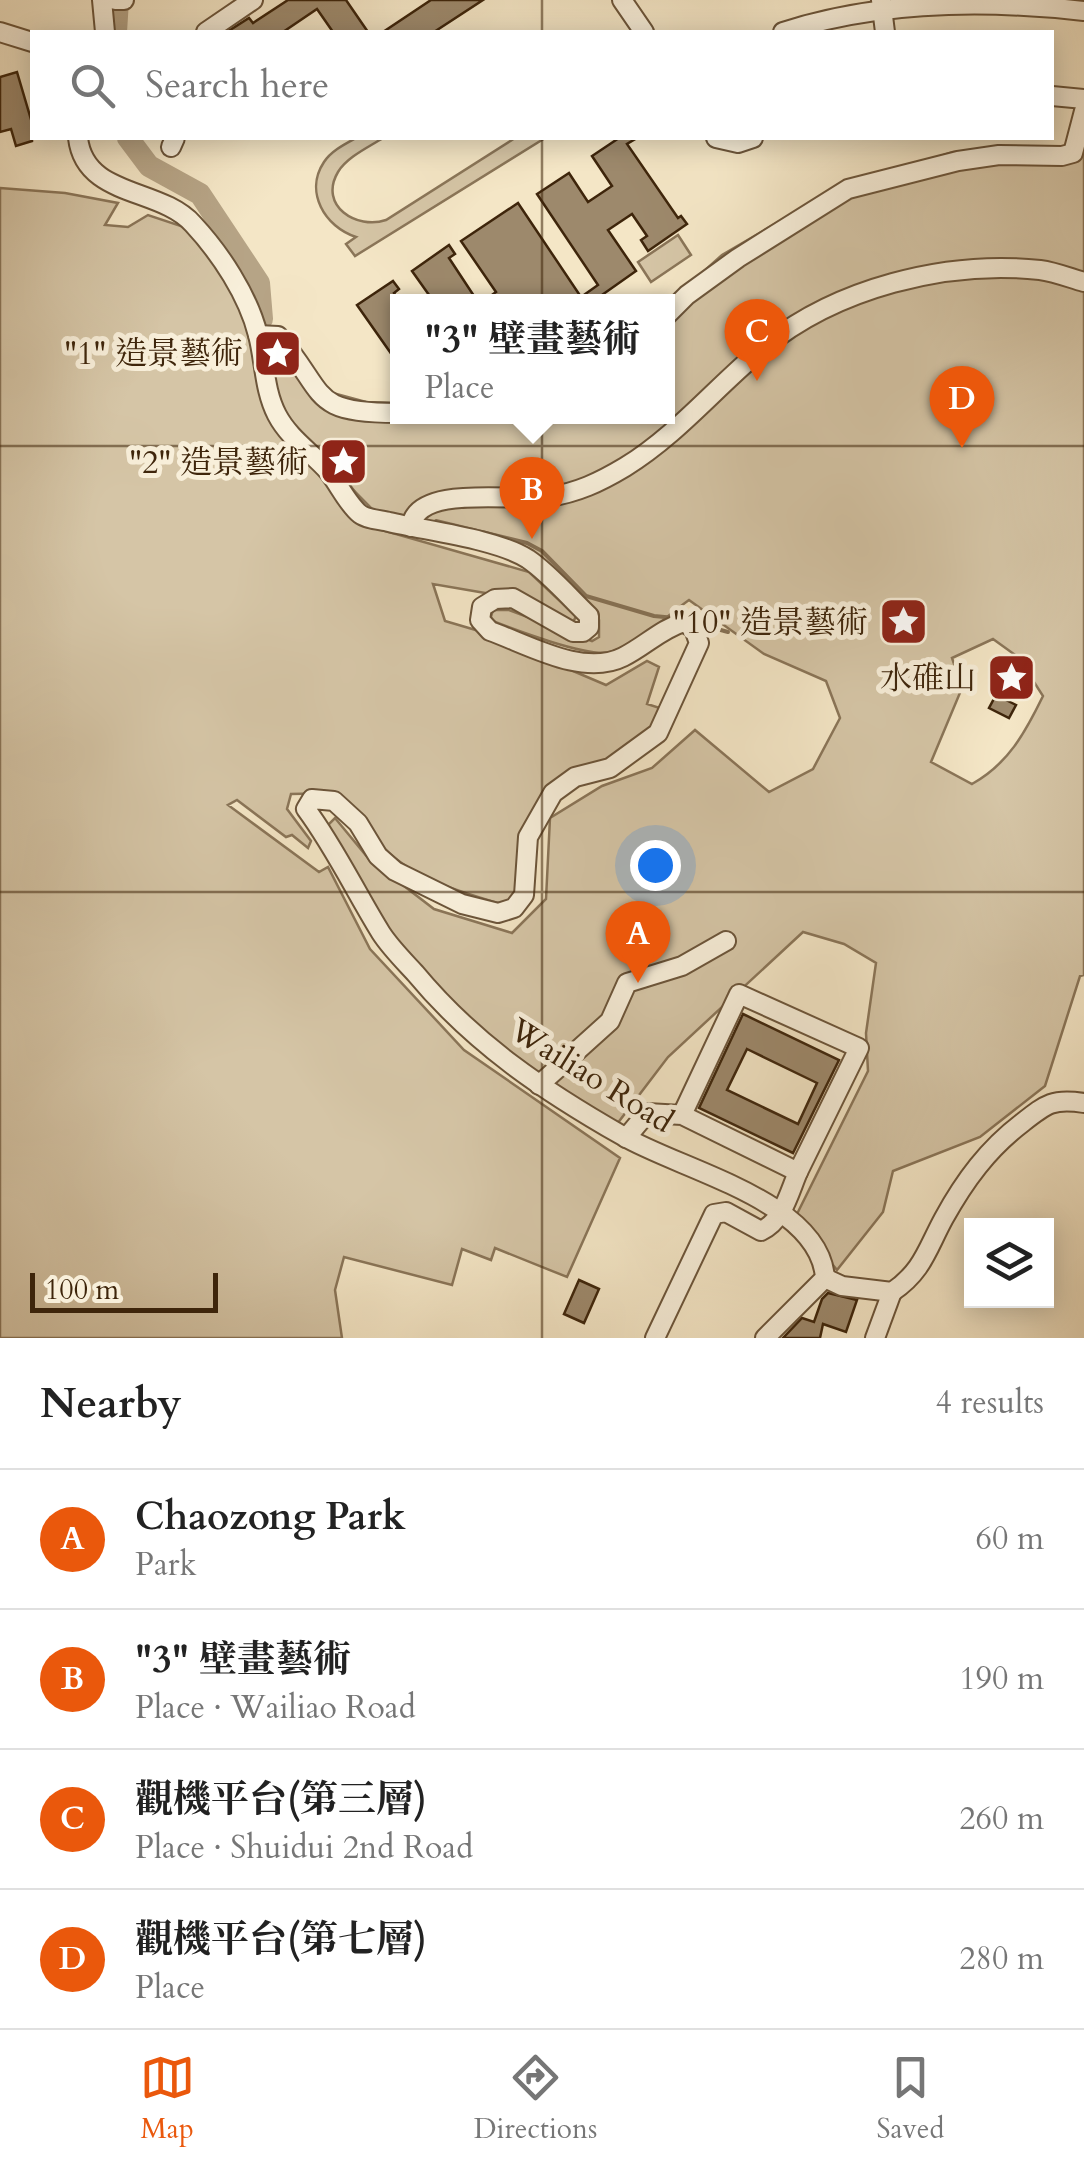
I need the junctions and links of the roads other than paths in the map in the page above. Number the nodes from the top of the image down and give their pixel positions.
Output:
1 (102, 0) edge
2 (115, 0) edge
3 (124, 0) edge
4 (253, 0) edge
5 (627, 2) edge
6 (882, 5) edge
7 (1084, 11) edge
8 (106, 30) edge
9 (209, 30) edge
10 (643, 30) edge
11 (790, 30) edge
12 (885, 30) edge
13 (0, 32) edge
14 (30, 41) edge
15 (1054, 96) edge
16 (1084, 99) edge
17 (1084, 111) edge
18 (79, 140) edge
19 (1084, 282) edge
20 (675, 307) edge
21 (258, 334) junction
22 (390, 413) edge
23 (410, 527) junction
24 (726, 941) dead end
25 (540, 1085) junction
26 (1084, 1103) edge
27 (682, 1115) junction
28 (626, 1138) junction
29 (798, 1172) junction
30 (782, 1211) junction
31 (825, 1278) junction
32 (892, 1292) junction
33 (655, 1338) edge
34 (766, 1338) edge
35 (875, 1338) edge

1 - 8 street
2 - 3 street
4 - 9 street
5 - 10 street
6 - 7 street
6 - 11 street
6 - 12 street
13 - 14 street
15 - 16 street
17 - 20 street
18 - 21 street, Wailiao Road
19 - 23 street
21 - 22 street
21 - 23 street, Wailiao Road
23 - 25 street, Wailiao Road
24 - 25 street
25 - 28 street, Wailiao Road
26 - 32 street
27 - 28 street
27 - 29 street
27 - 29 street
28 - 30 street, Wailiao Road
29 - 30 street
30 - 31 street, Wailiao Road
30 - 33 street
31 - 32 street
31 - 34 street
32 - 35 street

